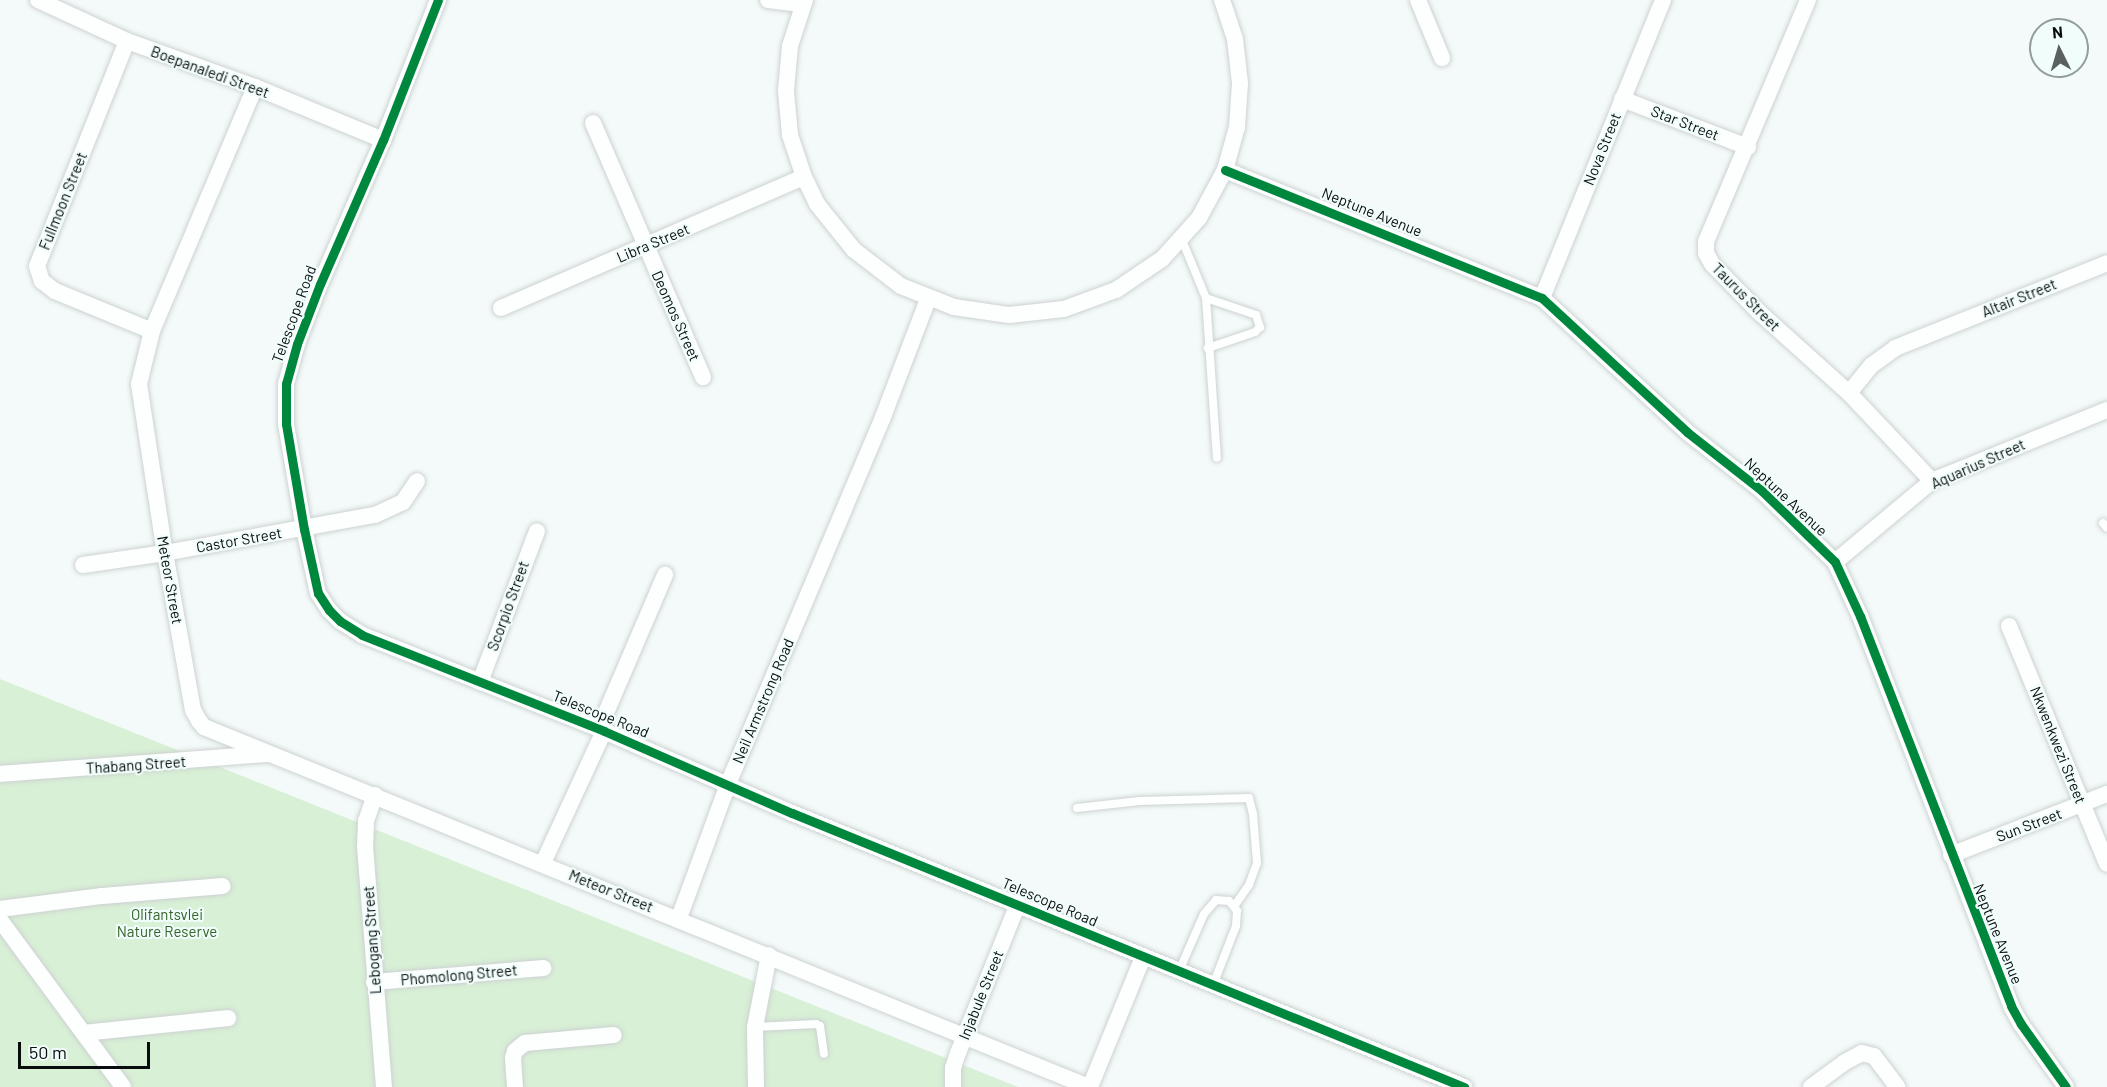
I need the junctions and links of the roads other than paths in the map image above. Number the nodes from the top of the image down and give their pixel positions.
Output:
1 (438, 0) edge
2 (768, 0) edge
3 (1222, 0) edge
4 (1418, 0) edge
5 (1663, 0) edge
6 (1808, 0) edge
7 (38, 1) edge
8 (804, 2) edge
9 (128, 41) junction
10 (1442, 58) dead end
11 (255, 87) junction
12 (1622, 99) junction
13 (593, 123) dead end
14 (383, 140) junction
15 (1748, 147) junction
16 (1225, 170) junction
17 (804, 177) junction
18 (1182, 240) junction
19 (646, 247) junction
20 (2107, 263) edge
21 (1206, 298) junction
22 (1542, 298) junction
23 (928, 299) junction
24 (501, 308) dead end
25 (152, 331) junction
26 (1208, 348) junction
27 (703, 377) dead end
28 (1849, 393) junction
29 (2107, 410) edge
30 (1217, 458) dead end
31 (417, 481) dead end
32 (1932, 481) junction
33 (304, 529) junction
34 (537, 531) dead end
35 (165, 553) junction
36 (1834, 562) junction
37 (83, 565) dead end
38 (665, 575) dead end
39 (2009, 627) dead end
40 (480, 682) junction
41 (602, 730) junction
42 (271, 754) junction
43 (0, 774) edge
44 (728, 783) junction
45 (2107, 794) edge
46 (375, 795) junction
47 (2082, 804) junction
48 (1077, 808) dead end
49 (1951, 855) junction
50 (543, 863) junction
51 (2107, 864) edge
52 (223, 886) dead end
53 (1018, 904) junction
54 (1234, 905) junction
55 (0, 909) edge
56 (679, 918) junction
57 (0, 920) edge
58 (769, 955) junction
59 (1143, 957) junction
60 (543, 968) dead end
61 (1179, 971) junction
62 (374, 982) junction
63 (1213, 985) junction
64 (228, 1018) dead end
65 (754, 1027) junction
66 (84, 1033) junction
67 (614, 1035) dead end
68 (964, 1037) junction
69 (824, 1054) dead end
70 (123, 1087) edge
71 (384, 1087) edge
72 (515, 1087) edge
73 (756, 1087) edge
74 (953, 1087) edge
75 (1089, 1087) edge
76 (1464, 1087) edge
77 (1811, 1087) edge
78 (1897, 1087) edge
79 (2066, 1087) edge

1 - 14 street, Telescope Road
2 - 8 street
3 - 16 street
4 - 10 street
5 - 12 street, Nova Street
6 - 15 street, Taurus Street
7 - 9 street, Boepanaledi Street
8 - 17 street
9 - 11 street, Boepanaledi Street
9 - 25 street, Fullmoon Street
11 - 14 street, Boepanaledi Street
11 - 25 street, Meteor Street
12 - 15 street, Star Street
12 - 22 street, Nova Street
13 - 19 street, Deomos Street
14 - 33 street, Telescope Road
15 - 28 street, Taurus Street
16 - 18 street
16 - 22 street, Neptune Avenue
17 - 19 street, Libra Street
17 - 23 street
18 - 21 lane
18 - 23 street
19 - 24 street, Libra Street
19 - 27 street, Deomos Street
20 - 28 street, Altair Street
21 - 26 lane
21 - 26 lane
22 - 36 street, Neptune Avenue
23 - 44 street, Neil Armstrong Road
25 - 35 street, Meteor Street
26 - 30 lane
28 - 32 street, Taurus Street
29 - 32 street, Aquarius Street
31 - 33 street, Castor Street
32 - 36 street, Aquarius Street
33 - 35 street, Castor Street
33 - 40 street, Telescope Road
34 - 40 street, Scorpio Street
35 - 37 street, Castor Street
35 - 42 street, Meteor Street
36 - 49 street, Neptune Avenue
38 - 41 street
39 - 47 street, Nkwenkwezi Street
40 - 41 street, Telescope Road
41 - 44 street, Telescope Road
41 - 50 street
42 - 43 street, Thabang Street
42 - 46 street, Meteor Street
44 - 53 street, Telescope Road
44 - 56 street, Neil Armstrong Road
45 - 47 street, Sun Street
46 - 50 street, Meteor Street
46 - 62 street, Lebogang Street
47 - 49 street, Sun Street
47 - 51 street, Nkwenkwezi Street
48 - 54 lane
49 - 79 street, Neptune Avenue
50 - 56 street, Meteor Street
52 - 55 street
53 - 59 street, Telescope Road
53 - 68 street, Injabule Street
54 - 61 lane
54 - 63 lane
56 - 58 street
57 - 66 street
58 - 65 street
58 - 68 street
59 - 61 street, Telescope Road
59 - 75 street
60 - 62 street, Phomolong Street
61 - 63 street, Telescope Road
62 - 71 street, Lebogang Street
63 - 76 street, Telescope Road
64 - 66 street
65 - 69 lane
65 - 73 street
66 - 70 street
67 - 72 street
68 - 74 street, Injabule Street
68 - 75 street
77 - 78 street

